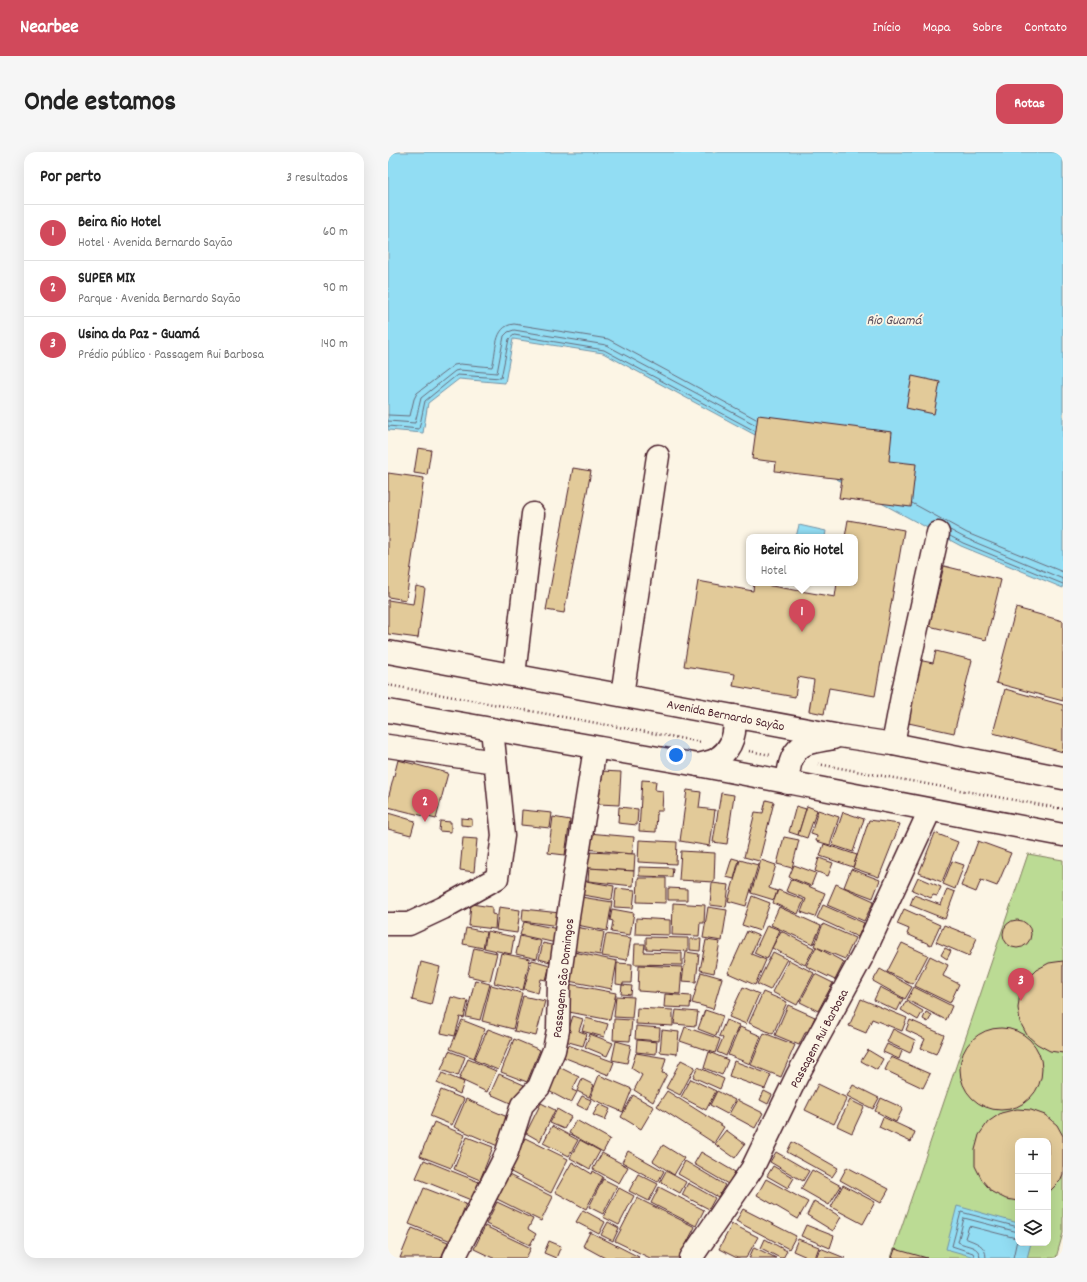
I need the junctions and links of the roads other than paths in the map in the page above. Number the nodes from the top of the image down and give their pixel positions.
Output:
1 (658, 456) dead end
2 (533, 514) dead end
3 (938, 533) dead end
4 (388, 652) edge
5 (514, 675) junction
6 (622, 695) junction
7 (388, 711) edge
8 (734, 716) junction
9 (492, 729) junction
10 (840, 736) junction
11 (893, 744) junction
12 (388, 746) edge
13 (595, 748) junction
14 (495, 762) junction
15 (698, 765) junction
16 (1063, 778) edge
17 (788, 783) junction
18 (930, 810) junction
19 (1063, 836) edge
20 (388, 924) edge
21 (454, 1258) edge
22 (691, 1258) edge

1 - 6 main road
2 - 5 main road
3 - 11 main road
4 - 5 main road, Avenida Bernardo Sayão
5 - 6 main road, Avenida Bernardo Sayão
6 - 8 main road, Avenida Bernardo Sayão
7 - 9 main road
8 - 10 main road, Avenida Bernardo Sayão
8 - 15 main road
9 - 13 main road
9 - 14 main road
10 - 11 main road, Avenida Bernardo Sayão
10 - 17 main road
11 - 16 main road, Avenida Bernardo Sayão
12 - 14 main road
13 - 15 main road
13 - 21 main road, Passagem São Domingos
14 - 20 main road
15 - 17 main road
17 - 18 main road
18 - 19 main road
18 - 22 main road, Passagem Rui Barbosa

